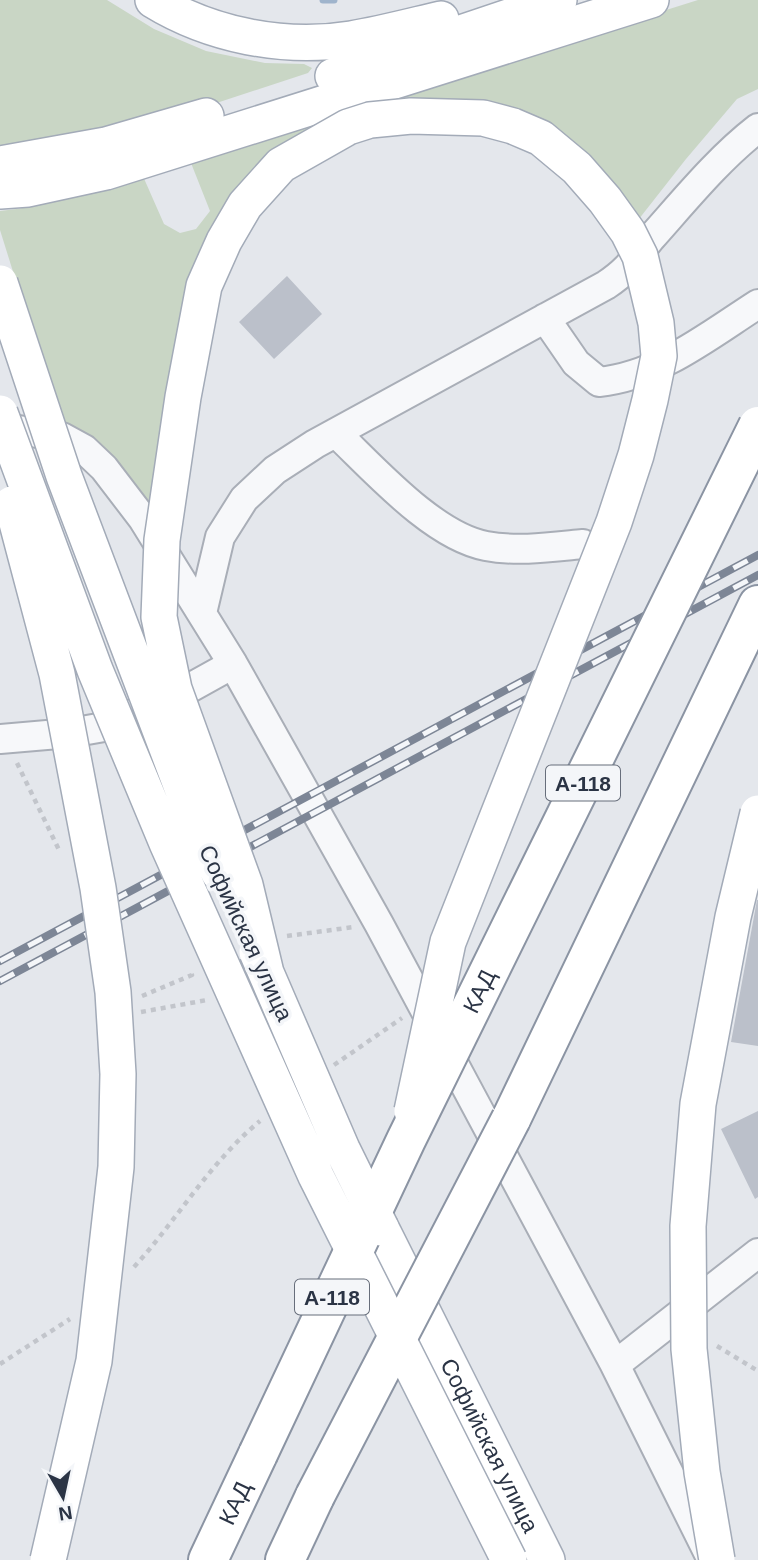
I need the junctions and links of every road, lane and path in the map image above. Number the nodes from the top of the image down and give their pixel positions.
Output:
1 (153, 0) edge
2 (540, 0) edge
3 (559, 0) edge
4 (651, 0) edge
5 (758, 128) edge
6 (0, 164) edge
7 (0, 191) edge
8 (0, 283) edge
9 (758, 304) edge
10 (545, 318) junction
11 (0, 414) edge
12 (758, 426) edge
13 (0, 427) edge
14 (336, 433) junction
15 (0, 460) edge
16 (583, 544) dead end
17 (758, 605) edge
18 (202, 613) junction
19 (233, 664) junction
20 (2, 739) edge
21 (758, 813) edge
22 (71, 844) dead end
23 (187, 964) dead end
24 (266, 973) junction
25 (129, 1001) dead end
26 (423, 1004) junction
27 (334, 1065) dead end
28 (270, 1113) dead end
29 (406, 1140) junction
30 (758, 1253) edge
31 (133, 1268) dead end
32 (78, 1313) dead end
33 (0, 1364) edge
34 (614, 1365) junction
35 (48, 1560) edge
36 (208, 1560) edge
37 (285, 1560) edge
38 (509, 1560) edge
39 (547, 1560) edge
40 (712, 1560) edge
41 (717, 1560) edge

1 - 2 main road
3 - 6 main road
4 - 7 main road
5 - 10 street
8 - 24 main road, Софийская улица, bridge
9 - 10 street
10 - 14 street
11 - 38 main road, Софийская улица, bridge
12 - 29 highway, КАД / А-118, bridge
13 - 18 street
14 - 16 street
14 - 18 street
15 - 35 main road, bridge
17 - 37 highway, bridge
18 - 19 street
19 - 20 street
19 - 26 street
20 - 22 path
21 - 41 main road, bridge
23 - 25 path
24 - 29 main road, bridge
24 - 39 main road, Софийская улица, bridge
26 - 27 path
26 - 34 street
28 - 31 path
29 - 36 highway, КАД / А-118, bridge
30 - 34 street
32 - 33 path
34 - 40 street

